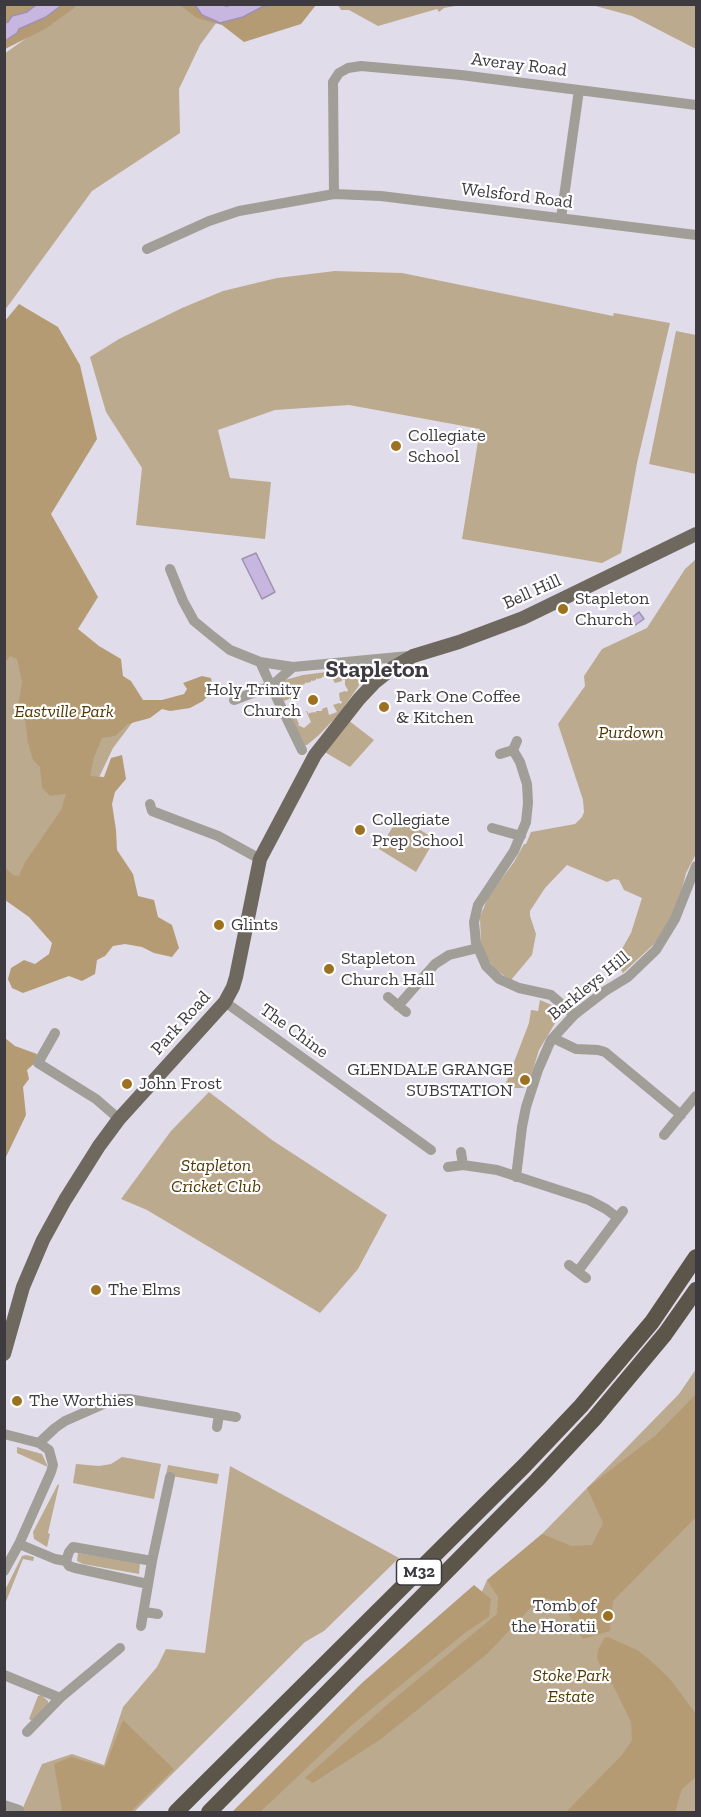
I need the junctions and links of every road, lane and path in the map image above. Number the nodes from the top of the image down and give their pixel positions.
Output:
1 (579, 90) junction
2 (696, 105) edge
3 (334, 194) junction
4 (561, 218) junction
5 (696, 235) edge
6 (147, 249) dead end
7 (696, 534) edge
8 (170, 568) dead end
9 (412, 656) junction
10 (364, 660) junction
11 (260, 662) junction
12 (293, 667) junction
13 (381, 677) junction
14 (271, 687) junction
15 (234, 700) dead end
16 (302, 750) dead end
17 (500, 754) dead end
18 (150, 804) dead end
19 (492, 828) dead end
20 (521, 836) junction
21 (260, 859) junction
22 (696, 866) edge
23 (478, 948) junction
24 (388, 997) dead end
25 (225, 1002) junction
26 (574, 1015) junction
27 (55, 1033) dead end
28 (553, 1038) junction
29 (696, 1096) edge
30 (681, 1115) junction
31 (119, 1119) junction
32 (664, 1136) dead end
33 (431, 1150) dead end
34 (461, 1152) dead end
35 (463, 1166) junction
36 (448, 1167) dead end
37 (516, 1177) junction
38 (696, 1257) edge
39 (577, 1271) dead end
40 (696, 1290) edge
41 (4, 1354) edge
42 (219, 1414) junction
43 (236, 1417) dead end
44 (217, 1428) dead end
45 (4, 1434) edge
46 (39, 1443) junction
47 (170, 1478) dead end
48 (166, 1499) junction
49 (179, 1501) dead end
50 (19, 1544) junction
51 (66, 1561) junction
52 (152, 1561) junction
53 (4, 1571) edge
54 (148, 1584) junction
55 (145, 1612) junction
56 (158, 1614) dead end
57 (141, 1626) dead end
58 (120, 1648) dead end
59 (4, 1675) edge
60 (60, 1698) junction
61 (27, 1732) dead end
62 (4, 1805) edge
63 (19, 1810) dead end
64 (176, 1812) edge
65 (209, 1812) edge

1 - 2 street, Averay Road
1 - 3 street, Averay Road
1 - 4 street
3 - 4 street, Welsford Road
3 - 6 street, Welsford Road
4 - 5 street, Welsford Road
7 - 9 main road, Bell Hill
8 - 11 street
9 - 10 street
9 - 13 main road, Bell Hill
10 - 12 street
10 - 13 street
11 - 12 street
11 - 14 street
12 - 14 street
13 - 21 main road, Park Road
14 - 15 street
14 - 16 street
17 - 20 street
18 - 21 street
19 - 20 street
20 - 23 street
21 - 25 main road, Park Road
22 - 26 street, Barkleys Hill
23 - 24 street
23 - 26 street
25 - 31 main road, Park Road
25 - 33 street, The Chine
26 - 28 street, Barkleys Hill
27 - 31 street
28 - 30 street
28 - 37 street, Barkleys Hill
29 - 30 street
30 - 32 street
31 - 41 main road, Park Road
34 - 35 street
35 - 36 street
35 - 37 street
37 - 39 street
38 - 64 highway, M32
40 - 65 highway, M32
42 - 43 street
42 - 44 street
42 - 46 street
45 - 46 street
46 - 50 street
47 - 48 street
48 - 49 street
48 - 52 street
50 - 51 street
50 - 53 street
51 - 52 street
51 - 54 street
52 - 54 street
54 - 55 street
55 - 56 street
55 - 57 street
58 - 60 street
59 - 60 street
60 - 61 street
62 - 63 street

